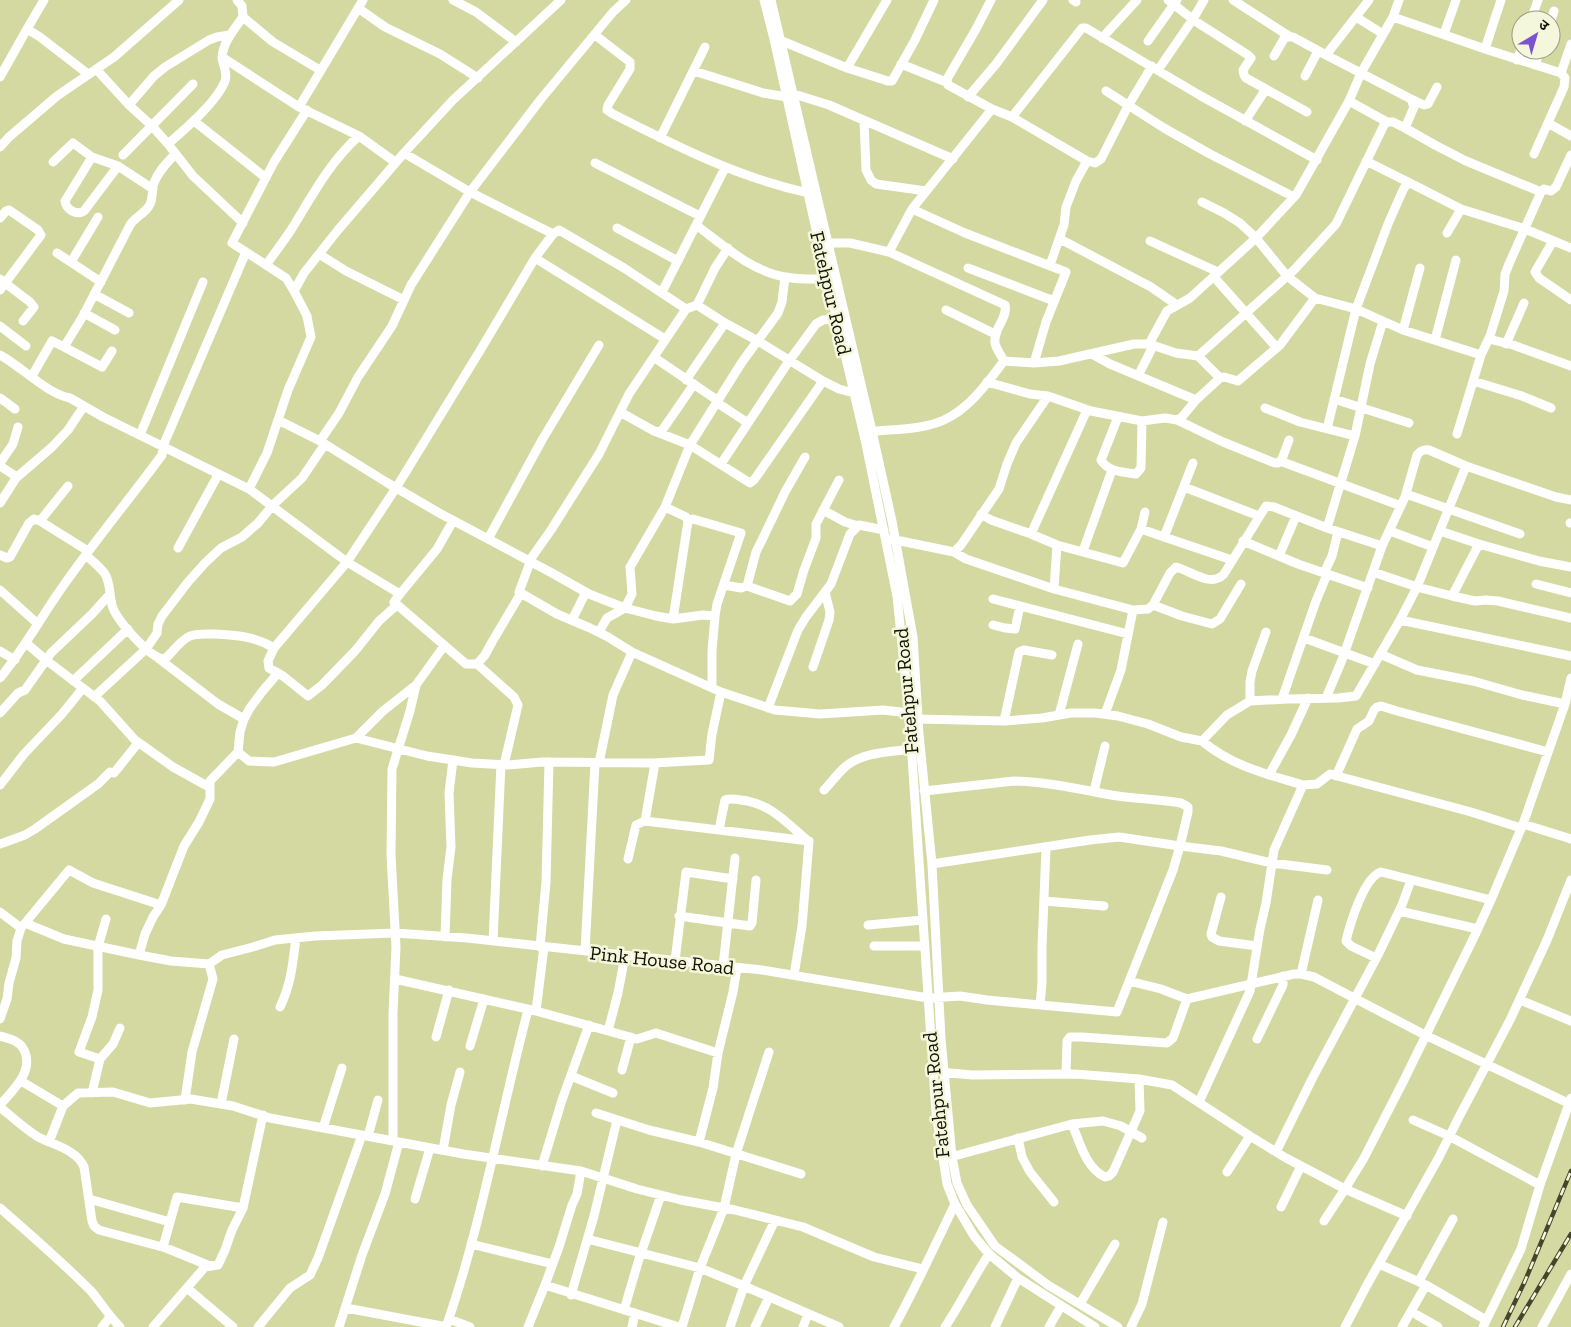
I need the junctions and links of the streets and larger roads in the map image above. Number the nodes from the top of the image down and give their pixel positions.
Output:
1 (44, 0) edge
2 (179, 0) edge
3 (237, 0) edge
4 (452, 0) edge
5 (561, 0) edge
6 (626, 0) edge
7 (764, 0) edge
8 (771, 0) edge
9 (887, 0) edge
10 (934, 0) edge
11 (991, 0) edge
12 (1043, 0) edge
13 (1136, 0) edge
14 (1204, 0) edge
15 (1233, 0) edge
16 (1369, 0) edge
17 (1399, 0) edge
18 (1456, 0) edge
19 (1501, 0) edge
20 (1173, 1) edge
21 (360, 4) edge
22 (1356, 16) junction
23 (243, 17) junction
24 (1393, 17) junction
25 (1193, 20) junction
26 (27, 29) junction
27 (1383, 34) junction
28 (1444, 34) junction
29 (230, 35) junction
30 (595, 35) junction
31 (1289, 36) junction
32 (1102, 38) junction
33 (782, 41) junction
34 (1148, 41) dead end
35 (516, 42) junction
36 (1571, 44) edge
37 (706, 47) dead end
38 (1485, 49) junction
39 (1322, 53) junction
40 (1274, 56) dead end
41 (222, 57) junction
42 (1511, 58) edge
43 (1517, 60) edge
44 (1537, 60) edge
45 (901, 64) junction
46 (1535, 65) junction
47 (847, 68) junction
48 (1155, 68) junction
49 (320, 70) junction
50 (92, 71) junction
51 (694, 71) junction
52 (1361, 73) junction
53 (1561, 73) junction
54 (1305, 76) dead end
55 (0, 77) edge
56 (478, 78) junction
57 (946, 82) junction
58 (194, 84) dead end
59 (1437, 87) dead end
60 (1266, 89) junction
61 (1106, 91) dead end
62 (790, 95) junction
63 (968, 96) junction
64 (1411, 99) junction
65 (1348, 101) junction
66 (129, 105) junction
67 (1128, 106) junction
68 (303, 109) junction
69 (992, 109) junction
70 (1307, 112) dead end
71 (1012, 117) junction
72 (194, 121) junction
73 (864, 121) junction
74 (1246, 121) junction
75 (1387, 122) junction
76 (1548, 123) junction
77 (152, 126) junction
78 (1405, 128) junction
79 (359, 136) junction
80 (1571, 136) edge
81 (660, 138) junction
82 (168, 144) junction
83 (0, 147) edge
84 (404, 152) junction
85 (175, 154) junction
86 (1534, 154) dead end
87 (123, 155) dead end
88 (1571, 155) edge
89 (92, 156) junction
90 (953, 159) junction
91 (1317, 160) junction
92 (1087, 161) junction
93 (1366, 161) junction
94 (54, 162) dead end
95 (395, 162) junction
96 (595, 163) dead end
97 (118, 166) junction
98 (725, 168) junction
99 (266, 178) junction
100 (1410, 183) junction
101 (153, 189) junction
102 (926, 191) junction
103 (470, 192) junction
104 (1541, 192) junction
105 (809, 193) junction
106 (1294, 197) junction
107 (1202, 202) dead end
108 (912, 209) junction
109 (1461, 209) junction
110 (98, 217) dead end
111 (0, 218) edge
112 (698, 220) junction
113 (818, 221) junction
114 (243, 222) junction
115 (617, 228) dead end
116 (1525, 229) junction
117 (1447, 232) dead end
118 (553, 234) junction
119 (1256, 238) junction
120 (1060, 240) junction
121 (1554, 241) junction
122 (1150, 242) dead end
123 (827, 243) junction
124 (728, 248) junction
125 (1571, 248) edge
126 (246, 252) junction
127 (889, 252) junction
128 (57, 253) dead end
129 (319, 254) junction
130 (535, 258) junction
131 (1456, 260) dead end
132 (678, 261) junction
133 (71, 262) junction
134 (266, 265) junction
135 (1050, 265) junction
136 (968, 268) dead end
137 (1420, 268) dead end
138 (1216, 275) junction
139 (1287, 276) junction
140 (785, 277) junction
141 (828, 279) junction
142 (101, 282) junction
143 (203, 282) dead end
144 (2, 284) edge
145 (294, 291) junction
146 (662, 292) junction
147 (94, 294) junction
148 (1315, 298) junction
149 (404, 300) junction
150 (1571, 300) edge
151 (1054, 301) junction
152 (1524, 303) dead end
153 (1177, 304) junction
154 (697, 305) junction
155 (686, 309) junction
156 (1356, 309) junction
157 (946, 310) dead end
158 (84, 313) junction
159 (129, 313) dead end
160 (1246, 313) junction
161 (837, 318) junction
162 (23, 321) dead end
163 (1383, 322) junction
164 (725, 323) junction
165 (0, 326) edge
166 (115, 330) dead end
167 (1403, 330) junction
168 (996, 334) junction
169 (665, 339) junction
170 (1489, 339) junction
171 (1434, 340) junction
172 (758, 341) junction
173 (1506, 344) junction
174 (599, 345) dead end
175 (1151, 345) junction
176 (26, 346) dead end
177 (64, 347) junction
178 (1276, 348) junction
179 (112, 351) dead end
180 (1092, 354) junction
181 (0, 355) edge
182 (1481, 355) junction
183 (1198, 356) junction
184 (655, 358) junction
185 (789, 361) junction
186 (1004, 361) junction
187 (1034, 363) junction
188 (1571, 366) edge
189 (32, 376) junction
190 (1138, 376) junction
191 (1220, 378) junction
192 (823, 381) junction
193 (1473, 381) junction
194 (690, 382) junction
195 (987, 382) junction
196 (854, 393) junction
197 (1048, 396) junction
198 (0, 398) edge
199 (1334, 398) junction
200 (1196, 400) junction
201 (716, 401) junction
202 (84, 406) junction
203 (1361, 407) junction
204 (1265, 408) dead end
205 (1551, 408) dead end
206 (15, 409) dead end
207 (1087, 410) junction
208 (620, 412) junction
209 (1118, 417) junction
210 (278, 420) junction
211 (1177, 420) junction
212 (1142, 422) junction
213 (748, 423) junction
214 (1409, 423) dead end
215 (18, 427) dead end
216 (1327, 430) junction
217 (654, 431) junction
218 (868, 432) junction
219 (1457, 434) dead end
220 (140, 436) junction
221 (1355, 436) junction
222 (1289, 440) dead end
223 (323, 442) junction
224 (690, 445) junction
225 (163, 446) junction
226 (805, 457) dead end
227 (1280, 461) junction
228 (1193, 463) dead end
229 (0, 464) edge
230 (721, 464) junction
231 (1466, 466) junction
232 (1112, 470) junction
233 (218, 475) junction
234 (16, 477) junction
235 (839, 480) dead end
236 (1340, 483) junction
237 (68, 486) dead end
238 (396, 488) junction
239 (1184, 488) junction
240 (249, 489) junction
241 (1406, 494) junction
242 (1571, 500) edge
243 (0, 503) edge
244 (273, 506) junction
245 (1401, 506) junction
246 (665, 507) junction
247 (823, 510) junction
248 (1449, 510) junction
249 (1146, 512) dead end
250 (981, 514) junction
251 (1258, 516) junction
252 (1296, 516) junction
253 (40, 521) junction
254 (454, 521) junction
255 (688, 521) junction
256 (858, 526) junction
257 (1326, 528) junction
258 (1141, 529) junction
259 (1390, 530) junction
260 (1440, 531) junction
261 (1338, 532) junction
262 (1031, 534) junction
263 (1520, 534) dead end
264 (888, 536) junction
265 (1164, 537) junction
266 (488, 539) junction
267 (1243, 541) junction
268 (1479, 544) junction
269 (1057, 545) junction
270 (1382, 546) junction
271 (1433, 547) junction
272 (178, 548) dead end
273 (954, 552) junction
274 (1083, 552) junction
275 (87, 553) junction
276 (0, 555) edge
277 (1279, 556) junction
278 (1232, 560) junction
279 (347, 562) junction
280 (530, 562) junction
281 (1571, 567) edge
282 (1373, 572) junction
283 (1326, 575) junction
284 (1241, 584) dead end
285 (1536, 584) dead end
286 (724, 585) junction
287 (747, 586) junction
288 (1417, 587) junction
289 (1368, 588) junction
290 (1054, 589) junction
291 (0, 590) edge
292 (586, 592) junction
293 (825, 592) junction
294 (1571, 592) edge
295 (521, 593) junction
296 (110, 594) junction
297 (400, 594) junction
298 (1452, 596) junction
299 (993, 599) dead end
300 (397, 605) junction
301 (1020, 606) junction
302 (1153, 606) junction
303 (625, 608) junction
304 (1133, 610) junction
305 (715, 616) junction
306 (673, 618) junction
307 (1571, 618) edge
308 (572, 620) junction
309 (1400, 620) junction
310 (38, 624) junction
311 (993, 625) dead end
312 (128, 629) junction
313 (599, 632) junction
314 (1266, 632) dead end
315 (1128, 634) junction
316 (1304, 638) junction
317 (26, 642) junction
318 (1078, 644) dead end
319 (444, 646) junction
320 (274, 648) junction
321 (146, 649) junction
322 (0, 651) edge
323 (632, 652) junction
324 (1344, 653) junction
325 (1380, 654) junction
326 (1052, 655) dead end
327 (1571, 656) edge
328 (158, 658) junction
329 (14, 660) junction
330 (46, 660) junction
331 (477, 664) junction
332 (1375, 664) junction
333 (813, 667) dead end
334 (278, 673) junction
335 (0, 678) edge
336 (1571, 678) edge
337 (73, 681) junction
338 (416, 685) junction
339 (83, 688) junction
340 (717, 690) junction
341 (94, 697) junction
342 (1308, 698) junction
343 (1326, 698) junction
344 (1282, 699) junction
345 (1250, 701) junction
346 (1565, 704) junction
347 (768, 708) junction
348 (0, 713) edge
349 (910, 713) junction
350 (1105, 714) junction
351 (1059, 715) junction
352 (918, 719) junction
353 (244, 720) junction
354 (1004, 721) junction
355 (356, 738) junction
356 (1202, 740) junction
357 (138, 743) junction
358 (1105, 746) dead end
359 (398, 748) junction
360 (912, 749) junction
361 (238, 752) junction
362 (1548, 752) junction
363 (453, 760) junction
364 (549, 762) junction
365 (597, 763) junction
366 (655, 763) junction
367 (502, 764) junction
368 (1269, 775) junction
369 (1336, 776) junction
370 (0, 785) edge
371 (1303, 785) junction
372 (209, 787) junction
373 (824, 790) dead end
374 (924, 791) junction
375 (1094, 791) junction
376 (645, 821) junction
377 (1522, 826) junction
378 (719, 830) junction
379 (1571, 839) edge
380 (808, 841) junction
381 (0, 844) edge
382 (1180, 846) junction
383 (1046, 848) junction
384 (735, 858) dead end
385 (628, 859) dead end
386 (1272, 863) junction
387 (932, 864) junction
388 (1327, 870) dead end
389 (733, 879) junction
390 (756, 880) dead end
391 (1411, 880) junction
392 (1571, 880) edge
393 (1221, 897) dead end
394 (1318, 900) dead end
395 (1491, 900) junction
396 (1044, 902) junction
397 (161, 905) junction
398 (1104, 906) dead end
399 (1399, 911) junction
400 (0, 912) edge
401 (679, 916) junction
402 (106, 918) dead end
403 (923, 920) junction
404 (727, 922) junction
405 (23, 925) junction
406 (868, 925) dead end
407 (1478, 929) junction
408 (395, 933) junction
409 (445, 936) junction
410 (296, 938) junction
411 (494, 941) junction
412 (874, 946) dead end
413 (924, 946) junction
414 (1257, 946) junction
415 (98, 947) junction
416 (542, 947) junction
417 (585, 951) junction
418 (139, 955) junction
419 (625, 956) junction
420 (1376, 958) junction
421 (675, 961) junction
422 (209, 964) junction
423 (723, 966) junction
424 (737, 968) junction
425 (1301, 974) junction
426 (794, 975) junction
427 (1283, 976) junction
428 (395, 978) junction
429 (1129, 981) junction
430 (1252, 983) junction
431 (448, 990) junction
432 (928, 998) junction
433 (938, 998) junction
434 (484, 999) junction
435 (1187, 999) junction
436 (1354, 999) junction
437 (1520, 1000) junction
438 (1040, 1005) junction
439 (280, 1007) dead end
440 (532, 1010) junction
441 (0, 1019) edge
442 (1571, 1021) edge
443 (589, 1025) junction
444 (120, 1028) dead end
445 (608, 1031) junction
446 (1425, 1035) junction
447 (0, 1036) edge
448 (436, 1037) dead end
449 (631, 1037) junction
450 (234, 1039) dead end
451 (1257, 1040) dead end
452 (470, 1046) dead end
453 (768, 1052) dead end
454 (718, 1053) junction
455 (100, 1059) junction
456 (1486, 1064) junction
457 (342, 1068) dead end
458 (622, 1070) dead end
459 (933, 1071) junction
460 (460, 1072) dead end
461 (944, 1072) junction
462 (1066, 1074) junction
463 (571, 1076) junction
464 (1139, 1079) junction
465 (21, 1081) junction
466 (92, 1093) junction
467 (613, 1093) dead end
468 (185, 1100) junction
469 (378, 1100) dead end
470 (1570, 1100) edge
471 (1199, 1102) junction
472 (221, 1104) junction
473 (0, 1106) edge
474 (63, 1106) junction
475 (596, 1113) dead end
476 (263, 1115) junction
477 (618, 1120) junction
478 (1413, 1120) dead end
479 (1072, 1124) junction
480 (323, 1128) junction
481 (1130, 1132) junction
482 (365, 1136) junction
483 (1250, 1136) junction
484 (1449, 1136) junction
485 (1018, 1138) junction
486 (1142, 1138) dead end
487 (48, 1142) junction
488 (396, 1142) junction
489 (698, 1142) junction
490 (430, 1148) junction
491 (443, 1150) junction
492 (1276, 1152) junction
493 (736, 1154) junction
494 (491, 1158) junction
495 (947, 1158) junction
496 (542, 1166) junction
497 (1301, 1166) junction
498 (581, 1171) junction
499 (1227, 1172) dead end
500 (801, 1174) dead end
501 (603, 1178) junction
502 (1540, 1185) junction
503 (1345, 1190) junction
504 (661, 1195) junction
505 (89, 1199) junction
506 (416, 1199) dead end
507 (1054, 1202) dead end
508 (956, 1204) junction
509 (1281, 1207) dead end
510 (0, 1208) edge
511 (242, 1208) junction
512 (724, 1208) junction
513 (1407, 1216) junction
514 (1453, 1219) dead end
515 (775, 1220) junction
516 (1324, 1221) dead end
517 (170, 1222) junction
518 (1164, 1222) dead end
519 (587, 1239) junction
520 (471, 1244) junction
521 (1115, 1244) dead end
522 (163, 1247) junction
523 (640, 1254) junction
524 (989, 1254) junction
525 (553, 1264) junction
526 (1379, 1264) junction
527 (210, 1266) junction
528 (700, 1268) junction
529 (923, 1269) junction
530 (1571, 1274) edge
531 (1018, 1278) junction
532 (1422, 1283) junction
533 (545, 1286) junction
534 (744, 1286) junction
535 (186, 1288) junction
536 (571, 1295) junction
537 (769, 1297) junction
538 (1080, 1304) junction
539 (1062, 1306) junction
540 (346, 1308) junction
541 (624, 1310) junction
542 (635, 1313) junction
543 (808, 1314) junction
544 (1417, 1315) dead end
545 (110, 1317) junction
546 (1485, 1323) edge
547 (447, 1324) edge
548 (102, 1327) edge
549 (120, 1327) edge
550 (153, 1327) edge
551 (233, 1327) edge
552 (258, 1327) edge
553 (340, 1327) edge
554 (470, 1327) edge
555 (528, 1327) edge
556 (632, 1327) edge
557 (680, 1327) edge
558 (730, 1327) edge
559 (756, 1327) edge
560 (803, 1327) edge
561 (839, 1327) edge
562 (894, 1327) edge
563 (945, 1327) edge
564 (995, 1327) edge
565 (1049, 1327) edge
566 (1095, 1327) edge
567 (1118, 1327) edge
568 (1131, 1327) edge
569 (1345, 1327) edge
570 (1402, 1327) edge
571 (1438, 1327) edge
572 (1542, 1327) edge

1 - 26 street
2 - 50 street
3 - 23 street
4 - 35 street
5 - 35 street
6 - 30 street
7 - 62 street, Fatehpur Road
8 - 33 street
9 - 47 street
10 - 45 street
11 - 57 street
12 - 63 street
13 - 32 street
14 - 25 street
15 - 31 street
16 - 22 street
17 - 24 street
18 - 28 street
19 - 38 street
20 - 25 street
20 - 34 street
21 - 49 street
21 - 56 street
22 - 27 street
22 - 39 street
23 - 29 street
23 - 49 street
24 - 27 street
24 - 28 street
25 - 48 street
25 - 60 street
26 - 50 street
26 - 55 street
27 - 52 street
28 - 38 street
29 - 41 street
29 - 66 street
30 - 81 street
30 - 103 street
31 - 39 street
31 - 40 street
32 - 48 street
32 - 71 street
33 - 47 street
33 - 62 street
35 - 56 street
36 - 53 street
37 - 51 street
38 - 42 street
39 - 52 street
39 - 54 street
41 - 68 street
41 - 72 street
43 - 46 street
44 - 46 street
45 - 47 street
45 - 57 street
46 - 53 street
48 - 67 street
48 - 74 street
49 - 68 street
50 - 66 street
50 - 83 street
51 - 62 street
51 - 81 street
52 - 64 street
52 - 65 street
53 - 76 street
56 - 84 street
57 - 63 street
58 - 77 street
59 - 64 street
60 - 70 street
60 - 74 street
61 - 67 street
62 - 73 street
62 - 105 street, Fatehpur Road
62 - 113 street
63 - 69 street
64 - 78 street
65 - 75 street
65 - 91 street
66 - 77 street
67 - 92 street
67 - 106 street
68 - 79 street
68 - 99 street
69 - 71 street
69 - 90 street
71 - 92 street
72 - 82 street
72 - 99 street
73 - 90 street
73 - 102 street
74 - 91 street
75 - 78 street
75 - 93 street
76 - 80 street
76 - 86 street
77 - 82 street
77 - 87 street
78 - 104 street
79 - 95 street
79 - 134 street
81 - 98 street
82 - 85 street
84 - 95 street
84 - 103 street
85 - 101 street
85 - 114 street
88 - 104 street
89 - 94 street
89 - 97 street
89 - 97 street
90 - 102 street
91 - 106 street
92 - 120 street
93 - 100 street
93 - 139 street
95 - 129 street
96 - 112 street
97 - 101 street
98 - 105 street
98 - 112 street
99 - 114 street
100 - 109 street
100 - 156 street
101 - 142 street
102 - 108 street
103 - 118 street
103 - 149 street
104 - 116 street
105 - 113 street, Fatehpur Road
106 - 119 street
107 - 119 street
108 - 127 street
108 - 135 street
109 - 116 street
109 - 117 street
110 - 133 street
111 - 144 street
112 - 124 street
112 - 132 street
113 - 123 street
113 - 141 street, Fatehpur Road
114 - 126 street
115 - 132 street
116 - 121 street
116 - 170 street
118 - 130 street
118 - 146 street
119 - 138 street
119 - 139 street
120 - 135 street
120 - 153 street
121 - 125 street
121 - 150 street
122 - 138 street
123 - 127 street
123 - 218 street
124 - 140 street
124 - 154 street
126 - 134 street
126 - 225 street
127 - 168 street
128 - 133 street
129 - 145 street
129 - 149 street
130 - 169 street
130 - 238 street
131 - 171 street
132 - 146 street
133 - 142 street
134 - 145 street
135 - 151 street
136 - 151 street
137 - 167 street
138 - 153 street
138 - 160 street
139 - 148 street
139 - 160 street
140 - 141 street
140 - 172 street
141 - 161 street, Fatehpur Road
142 - 147 street
143 - 220 street
144 - 162 street
145 - 210 street
146 - 155 street
147 - 158 street
147 - 159 street
148 - 156 street
148 - 178 street
149 - 223 street
151 - 187 street
152 - 173 street
153 - 175 street
154 - 155 street
154 - 164 street
155 - 169 street
156 - 163 street
156 - 199 street
157 - 168 street
158 - 166 street
158 - 177 street
160 - 178 street
160 - 183 street
161 - 185 street
161 - 196 street, Fatehpur Road
163 - 167 street
163 - 203 street
164 - 172 street
164 - 194 street
165 - 176 street
167 - 171 street
168 - 186 street
169 - 184 street
170 - 173 street
170 - 182 street
171 - 182 street
172 - 185 street
172 - 201 street
173 - 188 street
174 - 266 street
175 - 180 street
175 - 183 street
175 - 190 street
177 - 179 street
177 - 189 street
178 - 191 street
180 - 187 street
180 - 190 street
181 - 189 street
182 - 193 street
183 - 191 street
184 - 194 street
184 - 208 street
185 - 192 street
185 - 213 street
186 - 187 street
186 - 195 street
189 - 202 street
190 - 200 street
191 - 200 street
192 - 196 street
192 - 230 street
193 - 205 street
193 - 219 street
194 - 201 street
194 - 217 street
195 - 197 street
195 - 218 street
196 - 218 street, Fatehpur Road
197 - 207 street
197 - 250 street
198 - 206 street
199 - 203 street
199 - 216 street
200 - 211 street
201 - 213 street
201 - 224 street
202 - 220 street
202 - 234 street
203 - 214 street
203 - 221 street
204 - 216 street
207 - 209 street
207 - 262 street
208 - 217 street
208 - 280 street
209 - 212 street
209 - 232 street
210 - 223 street
210 - 240 street
211 - 212 street
211 - 227 street
212 - 232 street
213 - 230 street
215 - 229 street
216 - 221 street
217 - 224 street
218 - 264 street, Fatehpur Road
218 - 264 street
220 - 225 street
221 - 236 street
222 - 227 street
223 - 238 street
223 - 244 street
224 - 230 street
224 - 246 street
225 - 233 street
225 - 275 street
226 - 287 street
227 - 236 street
228 - 239 street
229 - 234 street
231 - 241 street
231 - 242 street
231 - 248 street
232 - 274 street
233 - 240 street
233 - 272 street
234 - 243 street
235 - 247 street
236 - 245 street
236 - 257 street
237 - 253 street
238 - 254 street
238 - 279 street
239 - 251 street
239 - 265 street
240 - 244 street
241 - 245 street
241 - 248 street
244 - 279 street
244 - 321 street
245 - 259 street
246 - 255 street
246 - 303 street
247 - 256 street
247 - 287 street
248 - 260 street
248 - 263 street
249 - 258 street
250 - 262 street
250 - 273 street
251 - 252 street
251 - 267 street
252 - 257 street
252 - 277 street
253 - 275 street
253 - 276 street
254 - 266 street
254 - 297 street
255 - 286 street
255 - 306 street
256 - 264 street
256 - 293 street
257 - 261 street
258 - 265 street
258 - 274 street
259 - 270 street
259 - 271 street
260 - 268 street
260 - 271 street
261 - 270 street
261 - 283 street
262 - 269 street
264 - 273 street
264 - 349 street, Fatehpur Road
264 - 352 street
265 - 278 street
266 - 280 street
267 - 277 street
267 - 278 street
268 - 281 street
268 - 298 street
269 - 274 street
269 - 290 street
270 - 282 street
271 - 288 street
273 - 290 street
275 - 296 street
275 - 310 street
277 - 283 street
278 - 302 street
279 - 297 street
279 - 320 street
280 - 292 street
280 - 295 street
282 - 288 street
282 - 289 street
283 - 289 street
283 - 316 street
284 - 302 street
285 - 294 street
286 - 287 street
286 - 305 street
288 - 298 street
288 - 309 street
289 - 324 street
290 - 304 street
291 - 310 street
292 - 303 street
292 - 308 street
293 - 333 street
293 - 347 street
295 - 308 street
295 - 331 street
296 - 312 street
296 - 330 street
297 - 300 street
298 - 307 street
299 - 301 street
300 - 319 street
300 - 334 street
301 - 311 street
301 - 315 street
302 - 304 street
303 - 306 street
303 - 313 street
304 - 315 street
305 - 306 street
305 - 340 street
308 - 313 street
309 - 325 street
309 - 327 street
310 - 317 street
312 - 321 street
312 - 337 street
313 - 323 street
314 - 345 street
315 - 350 street
316 - 324 street
316 - 344 street
317 - 329 street
317 - 330 street
318 - 351 street
319 - 331 street
319 - 338 street
320 - 328 street
320 - 334 street
321 - 328 street
321 - 341 street
322 - 329 street
323 - 340 street
323 - 365 street
324 - 332 street
324 - 343 street
325 - 332 street
325 - 346 street
326 - 354 street
328 - 353 street
329 - 335 street
330 - 337 street
330 - 348 street
331 - 367 street
332 - 343 street
334 - 353 street
336 - 346 street
337 - 339 street
338 - 355 street
338 - 359 street
339 - 341 street
339 - 370 street
340 - 347 street
340 - 366 street
341 - 357 street
342 - 343 street
342 - 344 street
342 - 368 street
344 - 345 street
345 - 356 street
346 - 362 street
347 - 349 street
349 - 360 street, Fatehpur Road
350 - 351 street
350 - 356 street
351 - 354 street
352 - 354 street
352 - 374 street
353 - 361 street
355 - 359 street
355 - 361 street
356 - 368 street
357 - 372 street
357 - 381 street
358 - 375 street
359 - 363 street
359 - 408 street
360 - 373 street
360 - 403 street, Fatehpur Road
361 - 372 street
362 - 369 street
362 - 377 street
363 - 367 street
363 - 409 street
364 - 365 street
364 - 367 street
364 - 416 street
365 - 366 street
365 - 417 street
366 - 376 street
367 - 411 street
368 - 371 street
369 - 371 street
369 - 377 street
371 - 386 street
372 - 397 street
374 - 375 street
374 - 387 street
375 - 382 street
376 - 378 street
376 - 385 street
377 - 379 street
377 - 395 street
378 - 380 street
378 - 380 street
380 - 426 street
382 - 383 street
382 - 386 street
382 - 429 street
383 - 387 street
383 - 396 street
384 - 389 street
386 - 388 street
386 - 414 street
387 - 433 street
389 - 401 street
389 - 404 street
390 - 404 street
391 - 395 street
391 - 399 street
391 - 420 street
392 - 437 street
393 - 414 street
394 - 425 street
395 - 407 street
396 - 398 street
396 - 438 street
397 - 405 street
397 - 418 street
399 - 407 street
399 - 420 street
400 - 405 street
401 - 404 street
401 - 421 street
402 - 415 street
403 - 406 street
403 - 413 street, Fatehpur Road
404 - 423 street
405 - 415 street
405 - 441 street
407 - 446 street
408 - 409 street, Pink House Road
408 - 410 street, Pink House Road
408 - 428 street
409 - 411 street, Pink House Road
410 - 422 street, Pink House Road
410 - 439 street
411 - 416 street, Pink House Road
412 - 413 street
413 - 432 street, Fatehpur Road
414 - 430 street
415 - 418 street
415 - 455 street
416 - 417 street, Pink House Road
416 - 440 street
417 - 419 street, Pink House Road
418 - 422 street
419 - 421 street, Pink House Road
419 - 445 street
420 - 436 street
421 - 423 street, Pink House Road
422 - 468 street
423 - 424 street, Pink House Road
424 - 426 street, Pink House Road
424 - 454 street
425 - 427 street
425 - 436 street
426 - 432 street, Pink House Road
427 - 430 street
427 - 451 street
428 - 431 street
428 - 488 street
429 - 435 street
429 - 438 street, Pink House Road
430 - 435 street
430 - 471 street
431 - 434 street
431 - 448 street
432 - 433 street, Pink House Road
432 - 459 street, Fatehpur Road
433 - 438 street, Pink House Road
433 - 461 street
434 - 440 street
434 - 452 street
435 - 462 street
436 - 446 street
436 - 492 street
437 - 442 street
437 - 456 street
440 - 443 street
440 - 494 street
443 - 445 street
443 - 463 street
444 - 455 street
445 - 449 street
446 - 456 street
446 - 503 street
447 - 465 street
449 - 454 street
449 - 458 street
450 - 472 street
453 - 493 street
454 - 489 street
455 - 466 street
456 - 470 street
456 - 484 street
457 - 480 street
459 - 461 street
459 - 495 street, Fatehpur Road
460 - 491 street
461 - 462 street
461 - 495 street
462 - 464 street
463 - 467 street
463 - 496 street
464 - 471 street
464 - 481 street
465 - 473 street
465 - 474 street
466 - 468 street
466 - 474 street
468 - 472 street
469 - 482 street
470 - 502 street
471 - 483 street
472 - 476 street
473 - 487 street
474 - 487 street
475 - 477 street
476 - 480 street
476 - 511 street
477 - 489 street
477 - 501 street
478 - 484 street
479 - 481 street
479 - 481 street
479 - 485 street
480 - 482 street
481 - 486 street
482 - 488 street
482 - 552 street
483 - 492 street
483 - 499 street
484 - 502 street
484 - 513 street
485 - 495 street
485 - 507 street
487 - 505 street
488 - 490 street
488 - 540 street
489 - 493 street
490 - 491 street
490 - 506 street
491 - 494 street
492 - 497 street
493 - 500 street
493 - 512 street
494 - 496 street
494 - 520 street
495 - 508 street, Fatehpur Road
495 - 538 street
496 - 498 street
497 - 503 street
497 - 509 street
498 - 501 street
498 - 525 street
501 - 504 street
501 - 519 street
502 - 546 street
503 - 513 street
503 - 516 street
504 - 512 street
504 - 523 street
505 - 517 street
505 - 522 street
508 - 524 street, Fatehpur Road
508 - 529 street
510 - 545 street
511 - 517 street
511 - 527 street
512 - 515 street
512 - 528 street
513 - 526 street
514 - 532 street
515 - 529 street
515 - 534 street
517 - 522 street
518 - 568 street
519 - 523 street
519 - 536 street
520 - 525 street
520 - 547 street
521 - 538 street
522 - 527 street
523 - 528 street
523 - 541 street
524 - 531 street, Fatehpur Road
524 - 563 street
525 - 533 street
526 - 532 street
526 - 569 street
527 - 535 street
528 - 534 street
528 - 557 street
529 - 562 street
530 - 572 street
531 - 539 street, Fatehpur Road
531 - 564 street
532 - 546 street
532 - 570 street
533 - 536 street
533 - 555 street
534 - 537 street
534 - 558 street
535 - 550 street
535 - 551 street
536 - 541 street
537 - 543 street
537 - 559 street
538 - 567 street
539 - 565 street
539 - 566 street, Fatehpur Road
540 - 547 street
540 - 553 street
541 - 542 street
542 - 556 street
542 - 557 street
543 - 560 street
543 - 561 street
544 - 571 street
545 - 548 street
545 - 549 street
547 - 554 street

